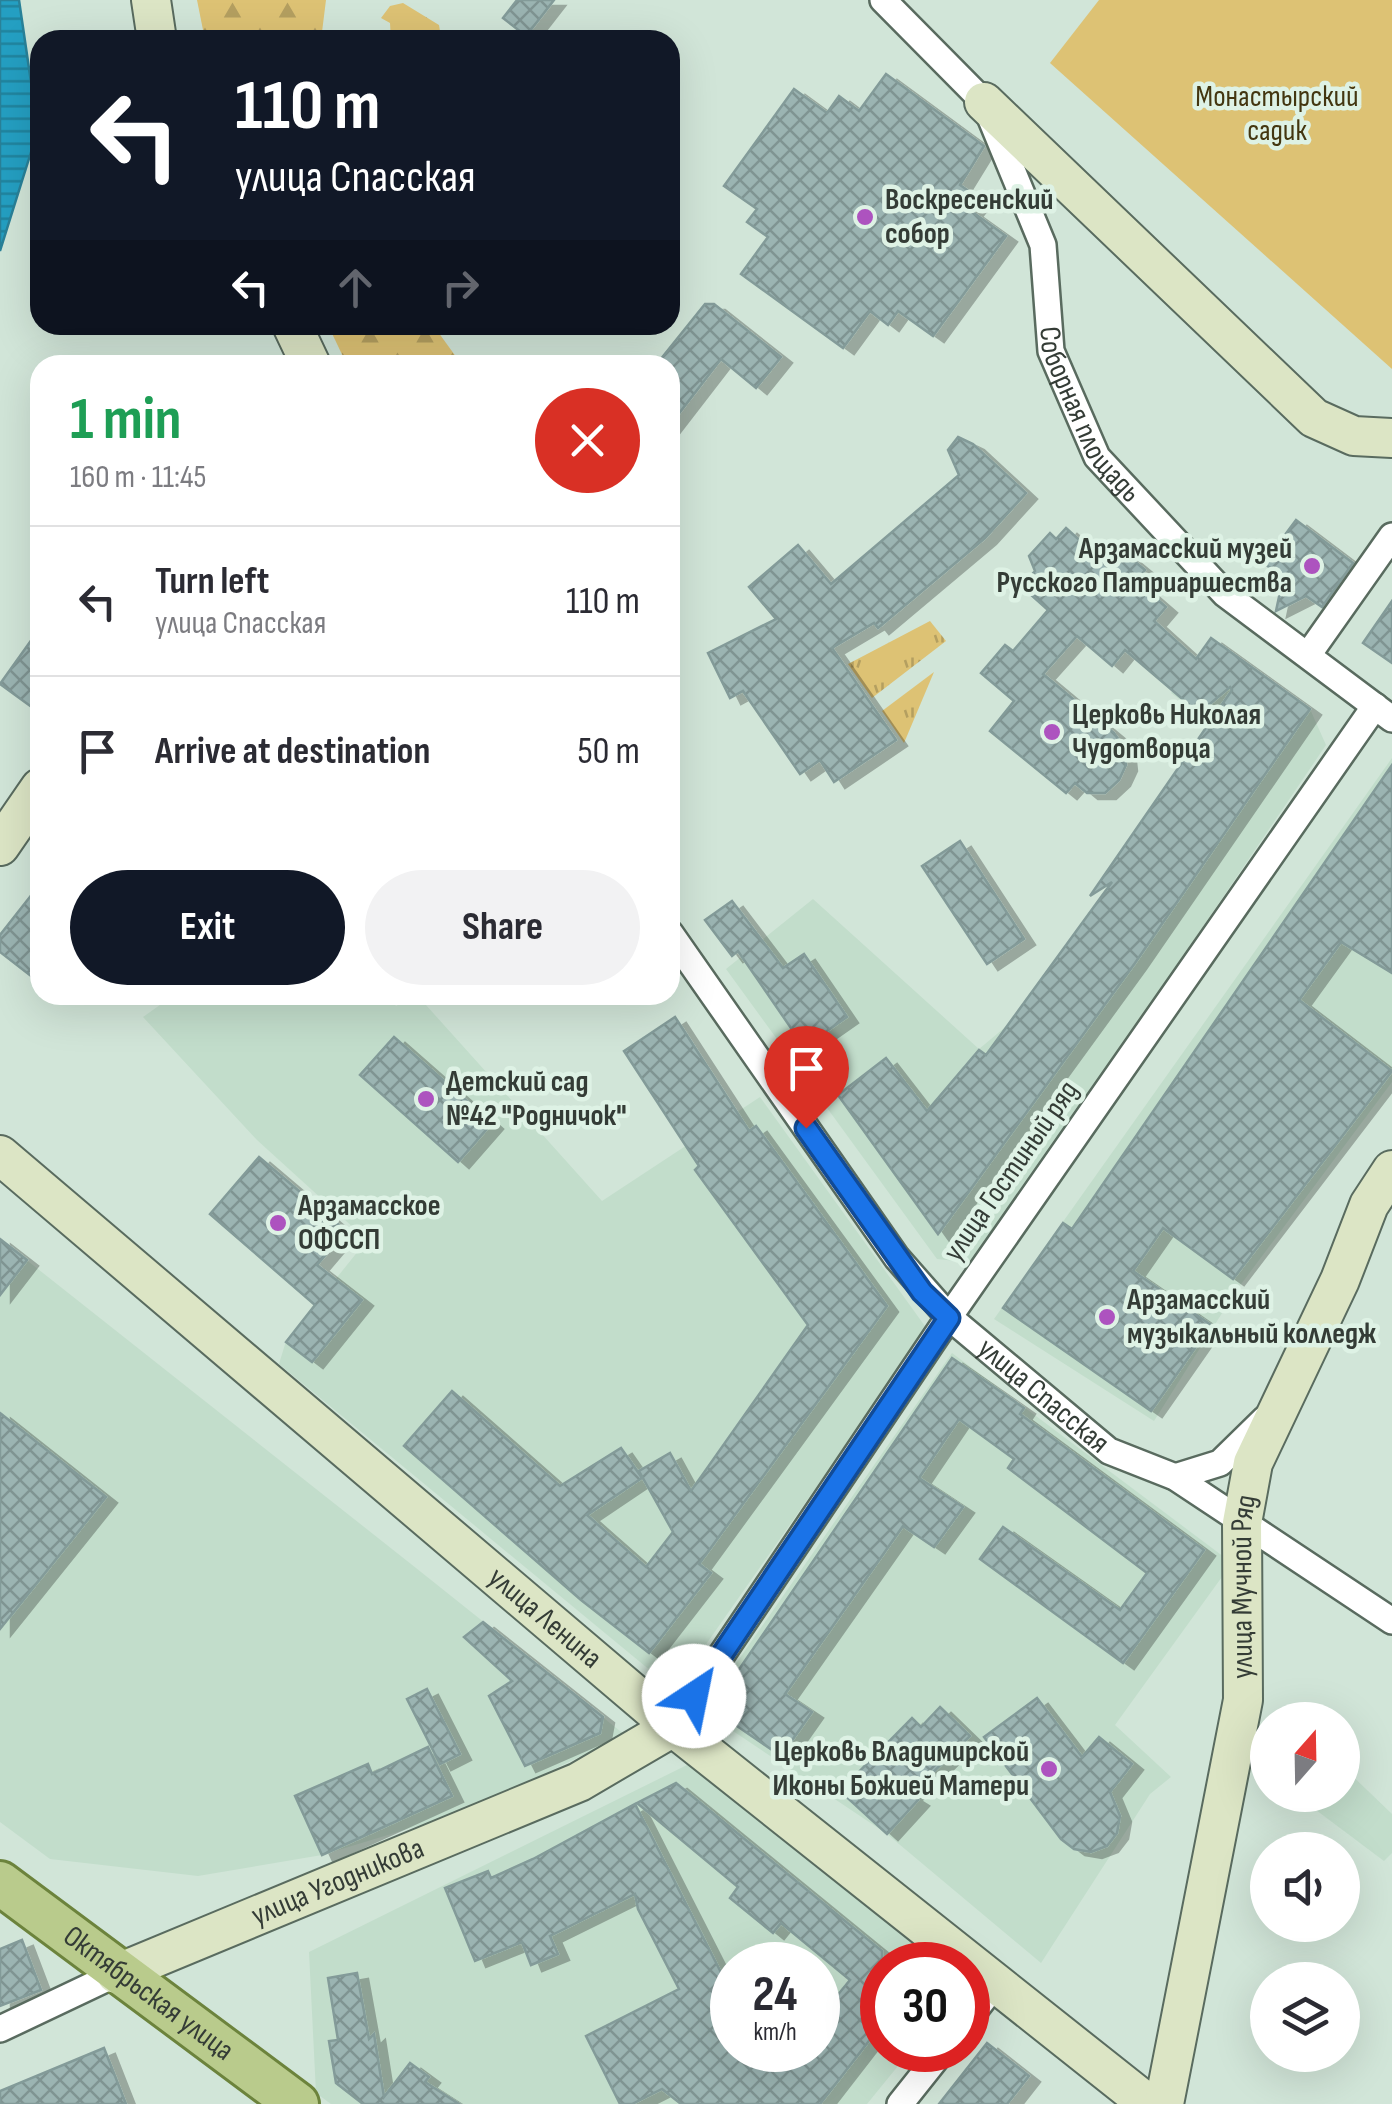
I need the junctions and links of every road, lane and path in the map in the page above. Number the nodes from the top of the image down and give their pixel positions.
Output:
1 (151, 0) edge
2 (883, 0) edge
3 (156, 30) edge
4 (984, 102) junction
5 (1392, 438) edge
6 (1392, 536) edge
7 (1308, 655) junction
8 (1383, 713) edge
9 (30, 802) edge
10 (0, 846) edge
11 (680, 946) edge
12 (0, 1155) edge
13 (1392, 1170) edge
14 (949, 1318) junction
15 (1294, 1374) junction
16 (1175, 1477) junction
17 (1242, 1524) junction
18 (1392, 1621) edge
19 (674, 1727) junction
20 (0, 1883) edge
21 (116, 1974) junction
22 (996, 1983) junction
23 (990, 1991) edge
24 (0, 2029) edge
25 (925, 2072) edge
26 (297, 2104) edge
27 (900, 2104) edge
28 (1148, 2104) edge
29 (1164, 2104) edge

1 - 3 street
2 - 4 street, Соборная площадь
4 - 5 street, Соборная площадь
4 - 7 street, Соборная площадь
6 - 7 street
7 - 8 street, Соборная площадь
8 - 14 street, улица Гостиный ряд
9 - 10 street
11 - 14 street, улица Спасская
12 - 19 street, улица Ленина
13 - 15 street, улица Мучной Ряд
14 - 16 street, улица Спасская
14 - 19 street, улица Гостиный ряд
15 - 16 street, улица Мучной Ряд
15 - 17 street, улица Мучной Ряд
16 - 17 street, улица Спасская
17 - 18 street, улица Спасская
17 - 29 street, улица Мучной Ряд
19 - 21 street, улица Угодникова
19 - 22 street, улица Ленина
20 - 21 main road, Октябрьская улица
21 - 24 street, улица Угодникова
21 - 26 main road, Октябрьская улица
22 - 23 street
22 - 28 street, улица Ленина
25 - 27 street

